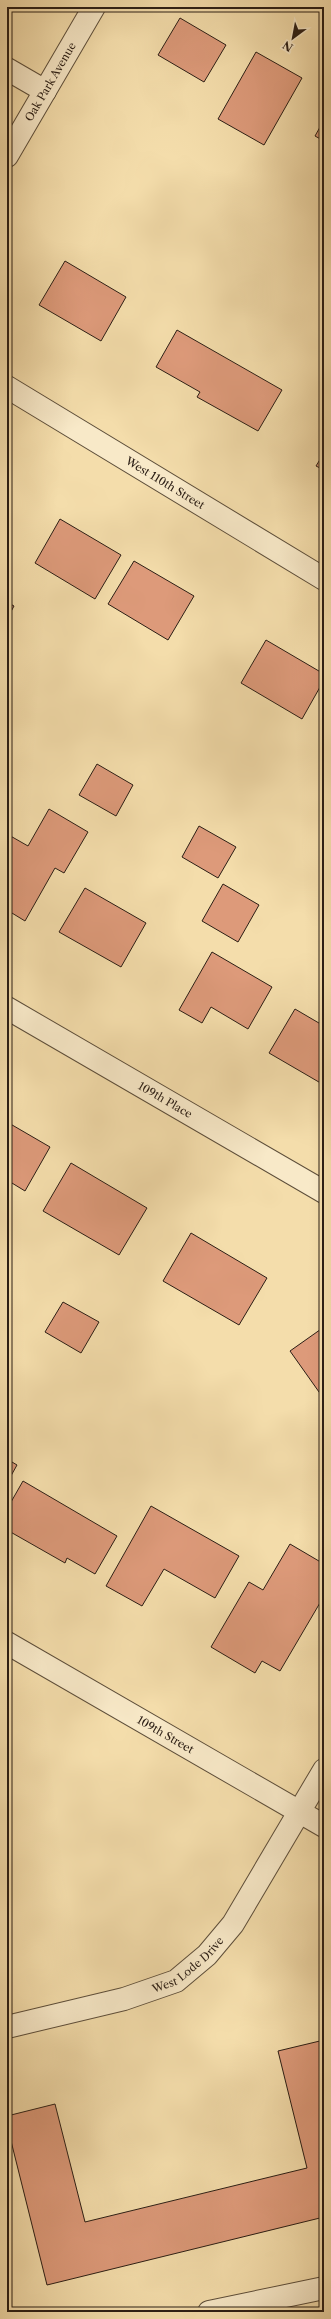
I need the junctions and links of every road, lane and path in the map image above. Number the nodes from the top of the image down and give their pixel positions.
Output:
1 (94, 7) edge
2 (7, 69) edge
3 (45, 91) junction
4 (7, 156) edge
5 (7, 387) edge
6 (324, 579) edge
7 (7, 1008) edge
8 (324, 1192) edge
9 (7, 1642) edge
10 (324, 1770) edge
11 (300, 1811) junction
12 (324, 1826) edge
13 (7, 2027) edge
14 (324, 2288) edge
15 (209, 2312) edge

1 - 3 street, Oak Park Avenue
2 - 3 street
3 - 4 street, Oak Park Avenue
5 - 6 street, West 110th Street
7 - 8 street, 109th Place
9 - 11 street, 109th Street
10 - 11 street, West Lode Drive
11 - 12 street, 109th Street
11 - 13 street, West Lode Drive
14 - 15 street

